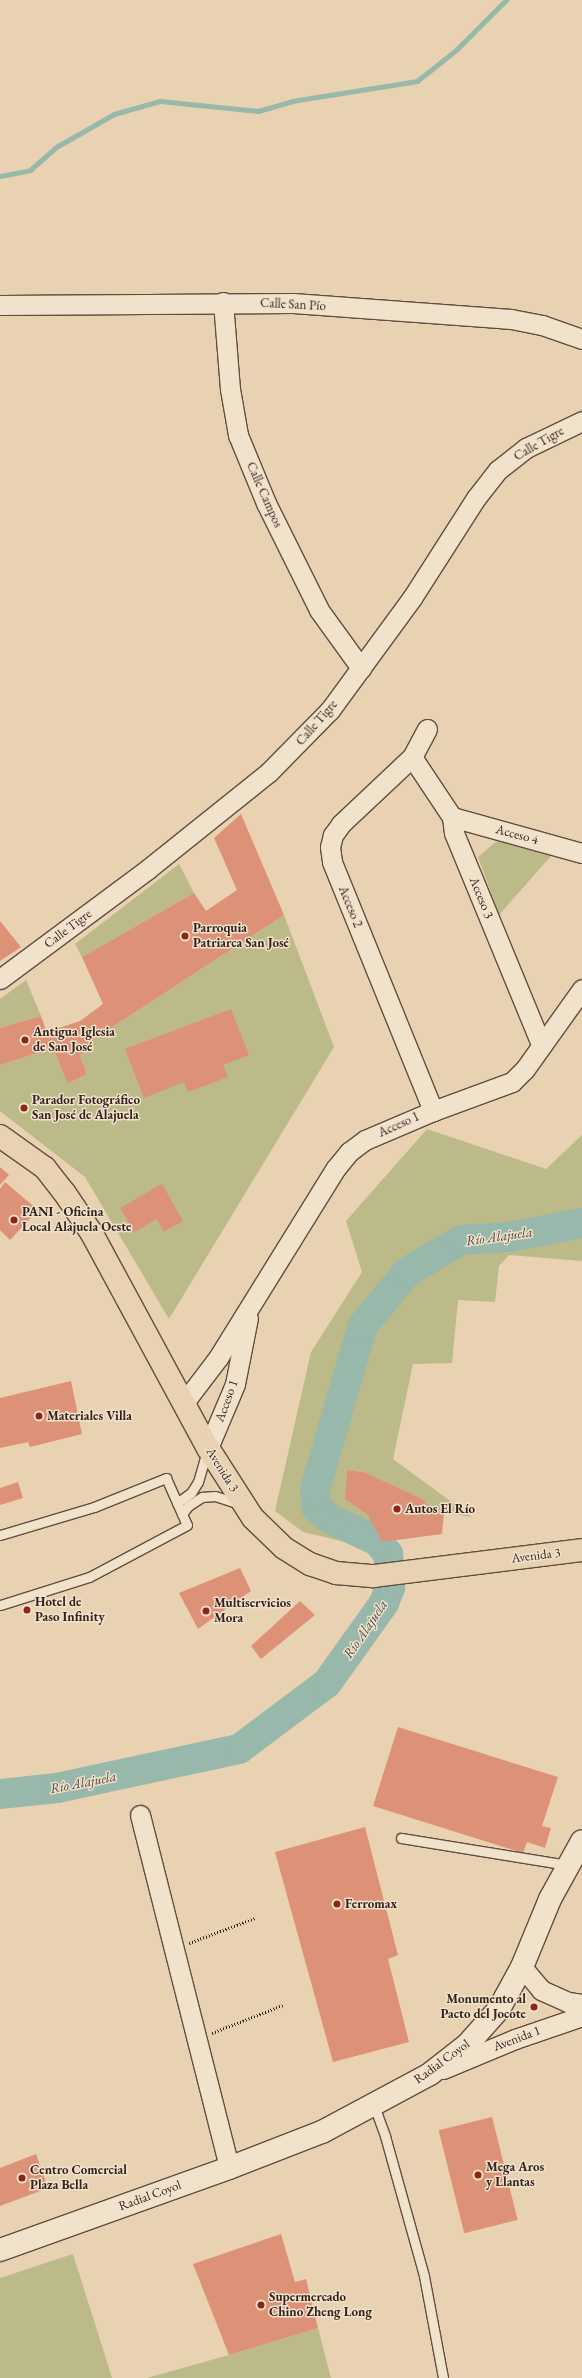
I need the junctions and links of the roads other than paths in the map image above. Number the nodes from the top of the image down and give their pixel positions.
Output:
1 (222, 302) junction
2 (0, 305) edge
3 (582, 339) edge
4 (582, 421) edge
5 (361, 668) junction
6 (427, 729) dead end
7 (412, 757) junction
8 (452, 817) junction
9 (582, 854) edge
10 (0, 979) edge
11 (582, 989) edge
12 (541, 1044) junction
13 (433, 1110) junction
14 (0, 1136) edge
15 (250, 1304) junction
16 (183, 1404) junction
17 (208, 1448) junction
18 (177, 1503) junction
19 (244, 1505) junction
20 (182, 1514) junction
21 (0, 1535) edge
22 (582, 1550) edge
23 (0, 1604) edge
24 (140, 1815) dead end
25 (401, 1838) dead end
26 (582, 1841) edge
27 (568, 1865) junction
28 (522, 1967) junction
29 (506, 1997) junction
30 (582, 2004) edge
31 (582, 2016) edge
32 (461, 2061) junction
33 (430, 2074) junction
34 (376, 2111) junction
35 (298, 2141) junction
36 (229, 2168) junction
37 (0, 2250) edge
38 (443, 2378) edge

1 - 2 street, Calle San Pío
1 - 3 street, Calle San Pío
1 - 5 street, Calle Campos
4 - 5 street, Calle Tigre
5 - 10 street, Calle Tigre
6 - 7 street, Acceso 2
7 - 8 street, Acceso 3
7 - 13 street, Acceso 2
8 - 9 street, Acceso 4
8 - 12 street, Acceso 3
11 - 12 street, Acceso 1
12 - 13 street, Acceso 1
13 - 15 street, Acceso 1
14 - 16 main road, Avenida 3
15 - 16 street, Acceso 1
15 - 17 street, Acceso 1
16 - 17 main road, Avenida 3
17 - 18 lane
17 - 19 main road, Avenida 3
18 - 20 lane
18 - 21 lane
19 - 20 lane
19 - 22 main road, Avenida 3
20 - 23 lane
24 - 36 street
25 - 27 lane
26 - 27 street, Radial Coyol
27 - 28 street, Radial Coyol
28 - 29 street, Radial Coyol
28 - 30 street
29 - 32 street, Radial Coyol
29 - 33 street, Radial Coyol
31 - 32 street, Avenida 1
32 - 33 street, Avenida 1
32 - 34 street, Radial Coyol
33 - 35 street, Radial Coyol
34 - 35 street, Radial Coyol
34 - 38 lane
35 - 36 street, Radial Coyol
36 - 37 street, Radial Coyol

